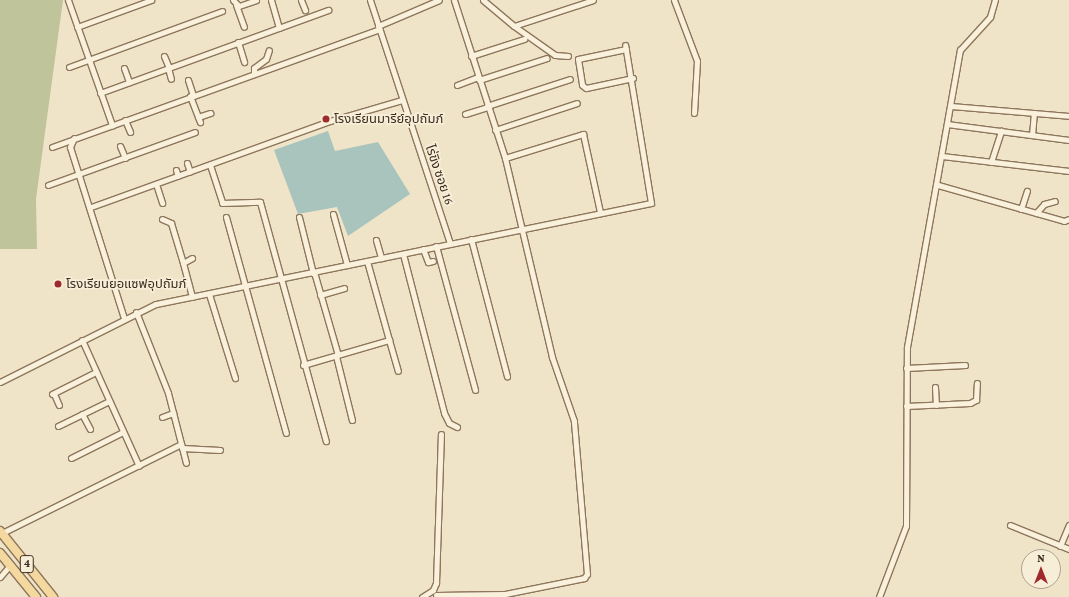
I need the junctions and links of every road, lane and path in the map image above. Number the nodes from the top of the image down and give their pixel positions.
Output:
1 (68, 0) edge
2 (151, 0) edge
3 (256, 0) edge
4 (271, 0) edge
5 (302, 0) edge
6 (370, 0) edge
7 (439, 0) edge
8 (454, 0) edge
9 (483, 0) edge
10 (592, 0) edge
11 (674, 0) edge
12 (995, 0) edge
13 (141, 2) edge
14 (235, 3) edge
15 (427, 3) edge
16 (305, 10) dead end
17 (328, 10) dead end
18 (222, 11) dead end
19 (514, 26) junction
20 (77, 27) junction
21 (244, 27) dead end
22 (379, 27) junction
23 (279, 28) junction
24 (524, 39) dead end
25 (238, 42) junction
26 (269, 50) dead end
27 (164, 56) dead end
28 (471, 56) junction
29 (568, 56) dead end
30 (547, 58) dead end
31 (87, 60) junction
32 (244, 62) dead end
33 (70, 67) dead end
34 (124, 68) dead end
35 (168, 68) junction
36 (254, 73) junction
37 (478, 78) junction
38 (633, 78) junction
39 (171, 79) dead end
40 (570, 79) dead end
41 (188, 80) dead end
42 (129, 82) junction
43 (457, 85) dead end
44 (100, 93) junction
45 (192, 95) junction
46 (402, 100) junction
47 (577, 103) dead end
48 (951, 106) junction
49 (488, 107) junction
50 (210, 113) dead end
51 (694, 113) dead end
52 (1034, 113) junction
53 (465, 114) dead end
54 (1069, 116) edge
55 (125, 120) junction
56 (947, 124) junction
57 (112, 125) junction
58 (495, 130) junction
59 (1001, 131) junction
60 (130, 132) dead end
61 (195, 132) dead end
62 (1032, 135) junction
63 (74, 138) junction
64 (1069, 140) edge
65 (120, 146) dead end
66 (52, 147) dead end
67 (942, 156) junction
68 (126, 158) junction
69 (505, 158) junction
70 (991, 162) junction
71 (187, 163) dead end
72 (210, 165) junction
73 (176, 170) dead end
74 (190, 172) junction
75 (1069, 172) edge
76 (80, 174) junction
77 (178, 176) junction
78 (156, 184) junction
79 (48, 185) dead end
80 (938, 185) junction
81 (1026, 191) dead end
82 (1055, 201) dead end
83 (162, 203) dead end
84 (91, 207) junction
85 (1021, 209) junction
86 (600, 212) junction
87 (1036, 213) junction
88 (333, 214) dead end
89 (299, 217) dead end
90 (226, 218) dead end
91 (162, 219) dead end
92 (1069, 219) edge
93 (521, 227) junction
94 (471, 239) junction
95 (376, 240) dead end
96 (450, 243) junction
97 (436, 246) junction
98 (423, 249) junction
99 (403, 254) junction
100 (192, 258) dead end
101 (381, 258) junction
102 (367, 261) junction
103 (433, 261) dead end
104 (183, 263) junction
105 (347, 265) junction
106 (313, 273) junction
107 (279, 279) junction
108 (244, 286) junction
109 (344, 288) dead end
110 (209, 294) junction
111 (320, 295) junction
112 (192, 297) junction
113 (136, 312) junction
114 (124, 318) junction
115 (82, 340) junction
116 (389, 340) junction
117 (337, 355) junction
118 (965, 365) dead end
119 (303, 366) junction
120 (906, 368) junction
121 (398, 371) dead end
122 (96, 372) junction
123 (507, 376) dead end
124 (235, 378) dead end
125 (0, 382) edge
126 (977, 383) dead end
127 (935, 387) dead end
128 (475, 390) dead end
129 (109, 401) junction
130 (59, 405) dead end
131 (936, 405) junction
132 (906, 406) junction
133 (173, 413) junction
134 (82, 414) junction
135 (162, 417) dead end
136 (352, 420) dead end
137 (58, 426) dead end
138 (457, 427) dead end
139 (90, 430) dead end
140 (124, 432) junction
141 (286, 433) dead end
142 (441, 434) dead end
143 (326, 441) dead end
144 (181, 446) junction
145 (220, 450) dead end
146 (71, 458) dead end
147 (186, 462) dead end
148 (139, 466) junction
149 (1010, 525) dead end
150 (1069, 525) edge
151 (1, 532) edge
152 (1060, 546) junction
153 (1069, 549) edge
154 (0, 553) edge
155 (10, 565) junction
156 (0, 578) edge
157 (435, 594) edge
158 (36, 597) edge
159 (53, 597) edge
160 (422, 597) edge
161 (879, 597) edge

1 - 20 street
2 - 13 street
3 - 14 street
4 - 23 street
5 - 16 street
6 - 22 street, ไร่ขิง ซอย 16
7 - 15 street
8 - 28 street
9 - 19 street
10 - 19 street
11 - 51 street
12 - 48 street
13 - 20 street
14 - 21 street
15 - 22 street
17 - 23 street
18 - 31 street
19 - 29 street
20 - 31 street
22 - 36 street
22 - 46 street, ไร่ขิง ซอย 16
23 - 25 street
24 - 28 street
25 - 32 street
25 - 35 street
26 - 36 street
27 - 35 street
28 - 37 street
30 - 37 street
31 - 33 street
31 - 44 street
34 - 42 street
35 - 39 street
35 - 42 street
36 - 45 street
37 - 43 street
37 - 49 street
38 - 38 street
38 - 86 street
40 - 49 street
41 - 45 street
42 - 44 street
44 - 57 street
45 - 50 street
45 - 55 street
46 - 72 street
46 - 96 street, ไร่ขิง ซอย 16
47 - 58 street
48 - 52 street
48 - 56 street
49 - 53 street
49 - 58 street
52 - 54 street
52 - 62 street
55 - 57 street
55 - 60 street
56 - 59 street
56 - 67 street
57 - 63 street
58 - 69 street
59 - 62 street
59 - 70 street
61 - 68 street
62 - 64 street
63 - 66 street
63 - 76 street
65 - 68 street
67 - 70 street
67 - 80 street
68 - 76 street
69 - 86 street
69 - 93 street
70 - 75 street
71 - 74 street
72 - 74 street
72 - 107 street
73 - 77 street
74 - 77 street
76 - 79 street
76 - 84 street
77 - 78 street
78 - 83 street
78 - 84 street
80 - 85 street
80 - 120 street
81 - 85 street
82 - 87 street
84 - 114 street
85 - 87 street
86 - 93 street
87 - 92 street
88 - 105 street
89 - 106 street
90 - 108 street
91 - 104 street
93 - 94 street
93 - 157 street
94 - 96 street
94 - 123 street
95 - 101 street
96 - 97 street
97 - 98 street
97 - 128 street
98 - 99 street
98 - 103 street
99 - 101 street
99 - 138 street
100 - 104 street
101 - 102 street
102 - 105 street
102 - 116 street
104 - 112 street
105 - 106 street
106 - 107 street
106 - 111 street
107 - 108 street
107 - 119 street
108 - 110 street
108 - 141 street
109 - 111 street
110 - 112 street
110 - 124 street
111 - 117 street
112 - 113 street
113 - 114 street
113 - 133 street
114 - 115 street
115 - 122 street
115 - 125 street
116 - 117 street
116 - 121 street
117 - 119 street
117 - 136 street
118 - 120 street
119 - 143 street
120 - 132 street
122 - 129 street
122 - 130 street
126 - 131 street
127 - 131 street
129 - 134 street
129 - 140 street
131 - 132 street
132 - 161 street
133 - 135 street
133 - 144 street
134 - 137 street
134 - 139 street
140 - 146 street
140 - 148 street
142 - 157 street
144 - 145 street
144 - 147 street
144 - 148 street
148 - 151 street
149 - 152 street
150 - 152 street
151 - 159 main road, 4
152 - 153 street
154 - 155 main road, 4
155 - 156 street
155 - 158 main road, 4
157 - 160 street

